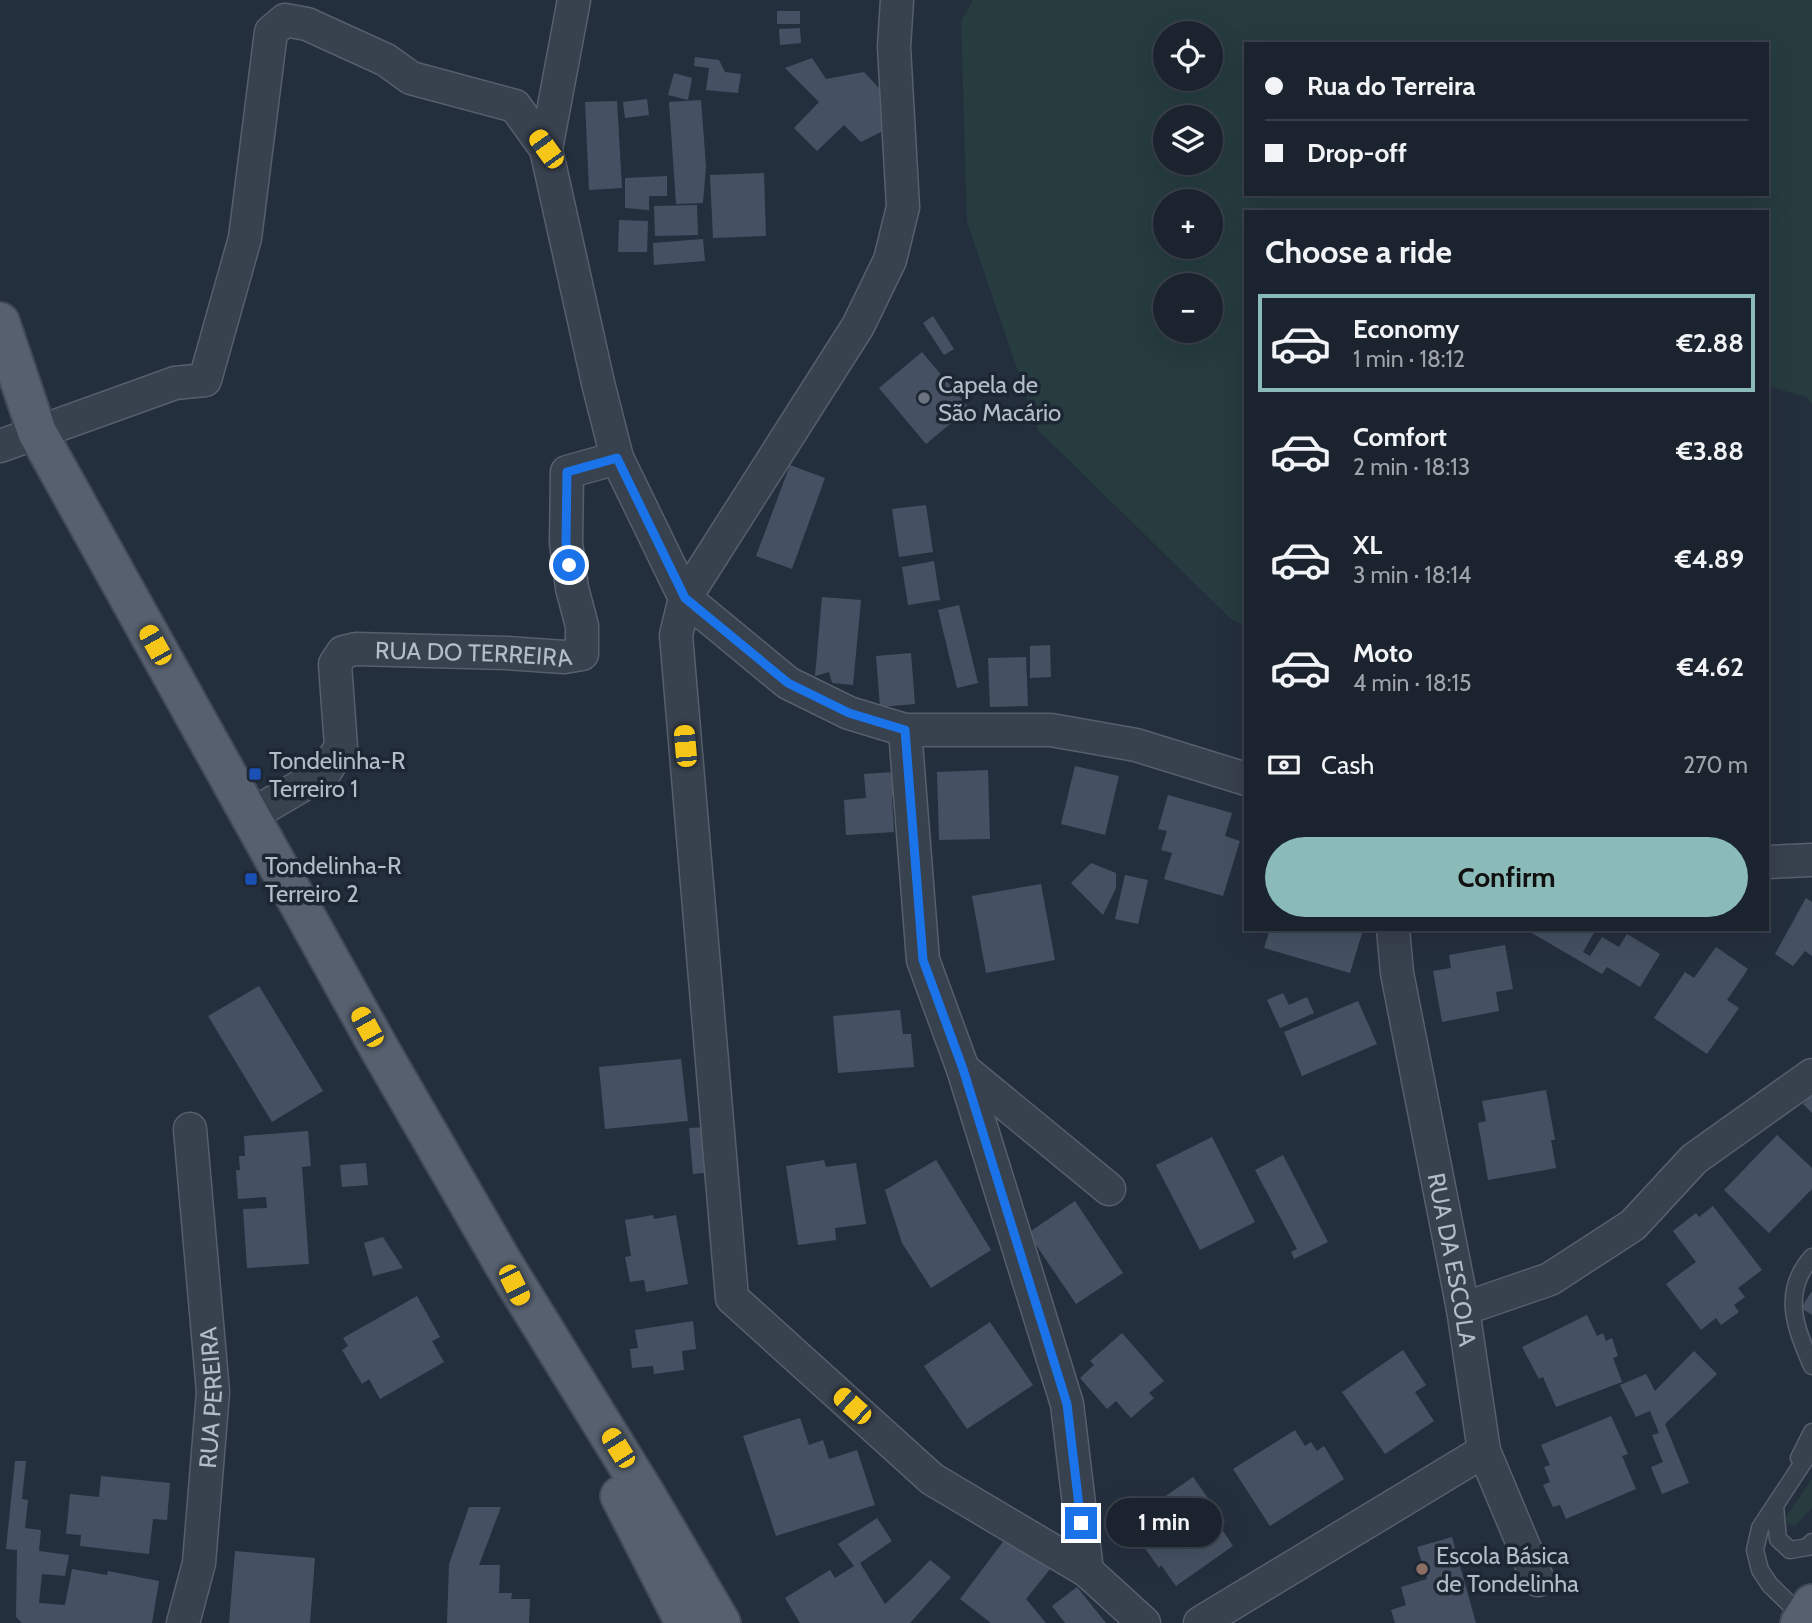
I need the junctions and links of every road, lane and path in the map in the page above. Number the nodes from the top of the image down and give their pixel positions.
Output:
1 (574, 0) edge
2 (897, 0) edge
3 (546, 149) junction
4 (0, 322) edge
5 (37, 432) junction
6 (0, 446) edge
7 (617, 458) junction
8 (685, 598) junction
9 (905, 730) junction
10 (1244, 778) edge
11 (250, 816) junction
12 (1812, 860) edge
13 (1769, 862) edge
14 (1393, 931) edge
15 (963, 1069) junction
16 (1812, 1075) edge
17 (190, 1129) dead end
18 (1109, 1189) dead end
19 (1812, 1257) edge
20 (1463, 1309) junction
21 (1812, 1366) edge
22 (1812, 1432) edge
23 (1812, 1449) edge
24 (1484, 1451) junction
25 (1774, 1507) junction
26 (1812, 1542) edge
27 (1087, 1571) junction
28 (1538, 1580) dead end
29 (697, 1612) edge
30 (1805, 1615) edge
31 (183, 1623) edge
32 (721, 1623) edge
33 (1144, 1623) edge
34 (1200, 1623) edge

1 - 3 street
2 - 8 street
3 - 5 street
3 - 7 street
4 - 5 main road
5 - 6 street
5 - 11 main road
7 - 8 street
7 - 11 street, RUA DO TERREIRA
8 - 9 street
8 - 27 street
9 - 10 street
9 - 15 street
11 - 29 main road
12 - 13 street
14 - 20 street, RUA DA ESCOLA
15 - 18 street
15 - 27 street
16 - 20 street
17 - 31 street, RUA PEREIRA
19 - 21 lane
20 - 24 street, RUA DA ESCOLA
22 - 25 lane
23 - 25 lane
24 - 28 street, RUA DA ESCOLA
24 - 34 street
25 - 26 lane
25 - 30 lane
27 - 33 street
29 - 32 main road

